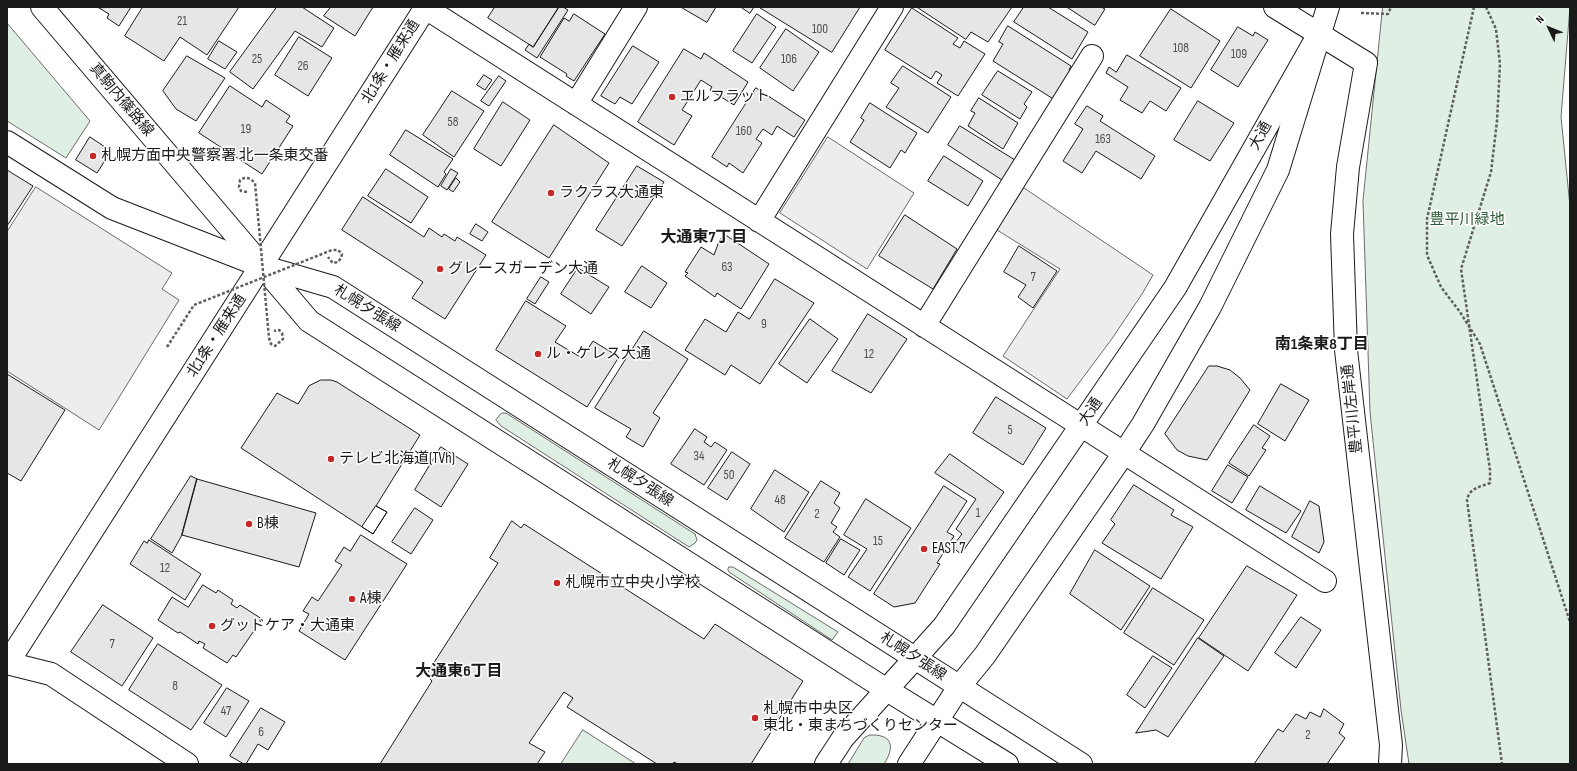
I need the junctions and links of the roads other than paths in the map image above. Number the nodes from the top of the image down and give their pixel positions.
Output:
1 (42, 7) edge
2 (425, 7) edge
3 (636, 7) edge
4 (892, 7) edge
5 (1275, 7) edge
6 (1328, 7) edge
7 (1319, 34) junction
8 (1092, 56) dead end
9 (576, 104) junction
10 (7, 142) edge
11 (759, 221) junction
12 (262, 271) junction
13 (924, 326) junction
14 (1082, 426) junction
15 (1124, 453) junction
16 (1325, 581) dead end
17 (915, 659) junction
18 (7, 663) edge
19 (959, 687) junction
20 (888, 690) junction
21 (937, 721) junction
22 (187, 764) edge
23 (826, 764) edge
24 (909, 764) edge
25 (1007, 764) edge
26 (1081, 764) edge
27 (1390, 764) edge

1 - 12 main road, 真駒内篠路線
2 - 9 main road
2 - 12 main road, 北1条・雁来通
3 - 9 main road
4 - 11 main road
5 - 7 main road
6 - 7 main road, 大通
7 - 14 main road, 大通
7 - 15 main road, 大通
7 - 27 main road, 豊平川左岸通
8 - 13 main road
9 - 11 main road
10 - 12 main road, 札幌夕張線
11 - 13 main road
12 - 17 main road, 札幌夕張線
12 - 18 main road, 北1条・雁来通
12 - 20 main road
13 - 14 main road
14 - 15 main road
14 - 17 main road, 大通
15 - 16 main road
15 - 19 main road, 大通
17 - 19 main road, 札幌夕張線
17 - 20 main road, 大通
18 - 22 main road
19 - 21 main road, 大通
19 - 26 main road, 札幌夕張線
20 - 21 main road
20 - 23 main road, 大通
21 - 24 main road, 大通
21 - 25 main road

